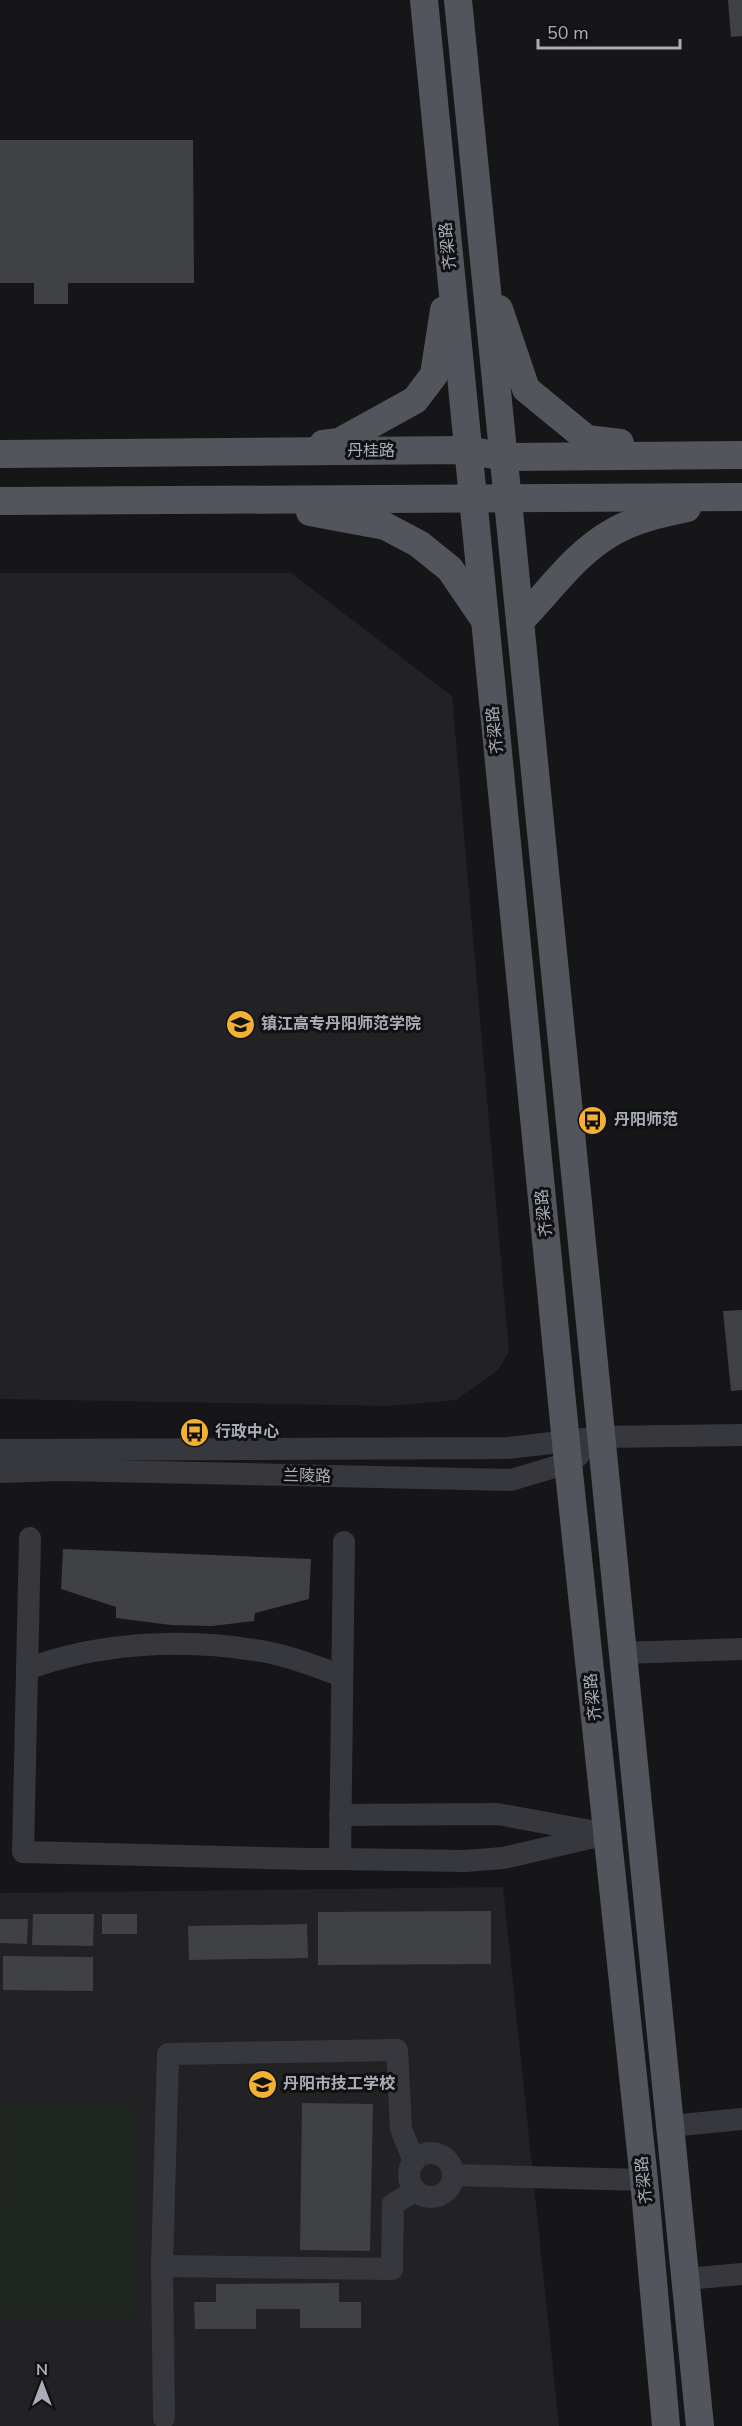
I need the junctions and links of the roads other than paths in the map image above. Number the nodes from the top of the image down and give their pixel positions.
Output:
1 (424, 0) edge
2 (458, 0) edge
3 (451, 276) junction
4 (486, 280) junction
5 (468, 450) junction
6 (272, 452) junction
7 (0, 454) edge
8 (736, 455) edge
9 (504, 457) junction
10 (508, 497) junction
11 (738, 497) edge
12 (472, 499) junction
13 (255, 500) junction
14 (0, 501) edge
15 (484, 619) junction
16 (520, 621) junction
17 (742, 1435) edge
18 (602, 1437) junction
19 (0, 1450) edge
20 (567, 1452) junction
21 (0, 1472) edge
22 (30, 1538) dead end
23 (344, 1542) dead end
24 (742, 1649) edge
25 (623, 1653) junction
26 (27, 1669) junction
27 (342, 1676) junction
28 (340, 1815) junction
29 (607, 1834) junction
30 (340, 1859) junction
31 (742, 2119) edge
32 (670, 2126) junction
33 (414, 2161) junction
34 (454, 2175) junction
35 (644, 2180) junction
36 (415, 2191) junction
37 (162, 2266) junction
38 (742, 2274) edge
39 (686, 2279) junction
40 (164, 2418) dead end
41 (666, 2426) edge
42 (700, 2426) edge

1 - 3 main road, 齐梁路
2 - 4 main road, 齐梁路
3 - 5 main road, 齐梁路
3 - 6 main road
4 - 8 main road
4 - 9 main road, 齐梁路
5 - 6 main road, 丹桂路
5 - 9 main road, 丹桂路
5 - 12 main road, 齐梁路
6 - 7 main road, 丹桂路
8 - 9 main road, 丹桂路
9 - 10 main road, 齐梁路
10 - 11 main road
10 - 12 main road
10 - 16 main road, 齐梁路
11 - 16 main road
12 - 13 main road
12 - 15 main road, 齐梁路
13 - 14 main road
13 - 15 main road
15 - 20 main road, 齐梁路
16 - 18 main road, 齐梁路
17 - 18 street, 兰陵路
18 - 20 street, 兰陵路
18 - 25 main road, 齐梁路
19 - 20 street, 兰陵路
20 - 21 street, 兰陵路
20 - 29 main road, 齐梁路
22 - 26 street
23 - 27 street
24 - 25 street
25 - 32 main road, 齐梁路
26 - 27 street
26 - 30 street
27 - 28 street
28 - 29 street
28 - 30 street
29 - 30 street
29 - 35 main road, 齐梁路
31 - 32 street
32 - 39 main road, 齐梁路
33 - 34 street
33 - 36 street
33 - 37 street
34 - 35 street
34 - 36 street
35 - 41 main road, 齐梁路
36 - 37 street
37 - 40 street
38 - 39 street
39 - 42 main road, 齐梁路

